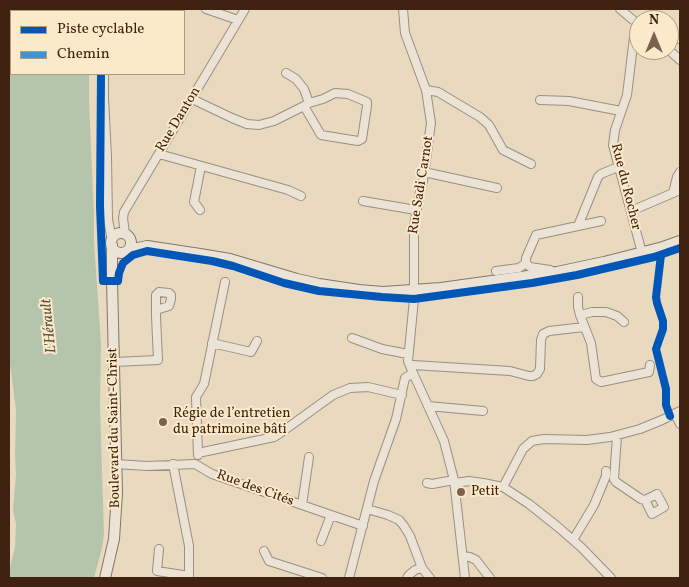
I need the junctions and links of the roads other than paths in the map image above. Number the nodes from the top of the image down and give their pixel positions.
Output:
1 (206, 9) edge
2 (245, 9) edge
3 (403, 9) edge
4 (620, 9) edge
5 (629, 16) edge
6 (238, 20) junction
7 (633, 60) edge
8 (286, 73) dead end
9 (104, 75) edge
10 (426, 90) junction
11 (192, 98) junction
12 (540, 100) dead end
13 (306, 104) junction
14 (622, 111) junction
15 (159, 154) junction
16 (531, 164) dead end
17 (202, 166) junction
18 (618, 167) junction
19 (424, 172) junction
20 (680, 172) edge
21 (497, 188) dead end
22 (677, 192) edge
23 (301, 196) dead end
24 (363, 201) dead end
25 (200, 210) dead end
26 (416, 210) junction
27 (631, 211) junction
28 (601, 221) dead end
29 (578, 226) junction
30 (127, 236) junction
31 (680, 241) edge
32 (112, 243) junction
33 (147, 246) junction
34 (125, 251) junction
35 (642, 253) junction
36 (526, 263) junction
37 (496, 271) dead end
38 (557, 272) junction
39 (112, 277) junction
40 (225, 282) dead end
41 (414, 291) junction
42 (578, 297) dead end
43 (156, 310) dead end
44 (580, 315) junction
45 (624, 322) dead end
46 (584, 327) junction
47 (352, 338) dead end
48 (257, 342) dead end
49 (212, 343) junction
50 (408, 354) junction
51 (114, 362) junction
52 (650, 365) dead end
53 (411, 369) junction
54 (402, 395) junction
55 (428, 406) junction
56 (483, 411) dead end
57 (678, 412) edge
58 (680, 424) edge
59 (617, 436) junction
60 (198, 453) junction
61 (309, 457) dead end
62 (116, 464) junction
63 (173, 464) junction
64 (198, 465) junction
65 (606, 471) dead end
66 (454, 482) junction
67 (427, 483) dead end
68 (503, 487) junction
69 (645, 500) dead end
70 (302, 505) junction
71 (368, 509) junction
72 (331, 515) junction
73 (363, 526) junction
74 (573, 540) junction
75 (321, 541) dead end
76 (159, 549) dead end
77 (264, 551) dead end
78 (463, 556) junction
79 (422, 568) junction
80 (189, 577) edge
81 (105, 578) edge
82 (322, 578) edge
83 (348, 578) edge
84 (407, 578) edge
85 (430, 578) edge
86 (465, 578) edge
87 (490, 578) edge
88 (611, 578) edge

1 - 6 street
2 - 6 street, Rue Danton
3 - 10 street, Rue Sadi Carnot
4 - 5 street
6 - 11 street, Rue Danton
7 - 14 street, Rue du Rocher
8 - 13 street
9 - 32 street
10 - 16 street
10 - 19 street, Rue Sadi Carnot
11 - 13 street
11 - 15 street, Rue Danton
12 - 14 street
13 - 13 street
14 - 18 street, Rue du Rocher
15 - 17 street
15 - 30 street, Rue Danton
17 - 23 street
17 - 25 street
18 - 27 street, Rue du Rocher
18 - 29 street
19 - 21 street
19 - 26 street, Rue Sadi Carnot
20 - 22 street
22 - 27 street
24 - 26 street
26 - 41 street, Rue Sadi Carnot
27 - 35 street, Rue du Rocher
28 - 29 street
29 - 36 street
30 - 32 street
30 - 33 street
30 - 34 street
31 - 35 street
32 - 34 street
32 - 39 street, Boulevard du Saint-Christ
33 - 34 street
33 - 41 street
34 - 39 street, Boulevard du Saint-Christ
35 - 38 street
36 - 37 street
36 - 38 street
38 - 41 street
39 - 51 street, Boulevard du Saint-Christ
40 - 49 street
41 - 50 street, Rue Sadi Carnot
42 - 44 street
43 - 51 street
44 - 45 street
44 - 46 street
46 - 52 street
46 - 53 street
47 - 50 street
48 - 49 street
49 - 60 street
50 - 53 street, Rue Sadi Carnot
51 - 62 street, Boulevard du Saint-Christ
53 - 54 street
53 - 55 street, Rue Sadi Carnot
54 - 60 street
54 - 71 street
55 - 56 street
55 - 66 street, Rue Sadi Carnot
57 - 58 street
57 - 59 street
59 - 68 street
59 - 69 street
60 - 64 street
61 - 70 street
62 - 63 street, Rue des Cités
62 - 81 street, Boulevard du Saint-Christ
63 - 64 street, Rue des Cités
63 - 80 street
64 - 70 street, Rue des Cités
65 - 74 street
66 - 67 street
66 - 68 street
66 - 78 street, Rue Sadi Carnot
68 - 74 street
70 - 72 street, Rue des Cités
71 - 73 street
71 - 79 street
72 - 73 street, Rue des Cités
72 - 75 street
73 - 83 street
74 - 88 street
76 - 80 street
77 - 82 street
78 - 86 street, Rue Sadi Carnot
78 - 87 street
79 - 84 street
79 - 85 street

